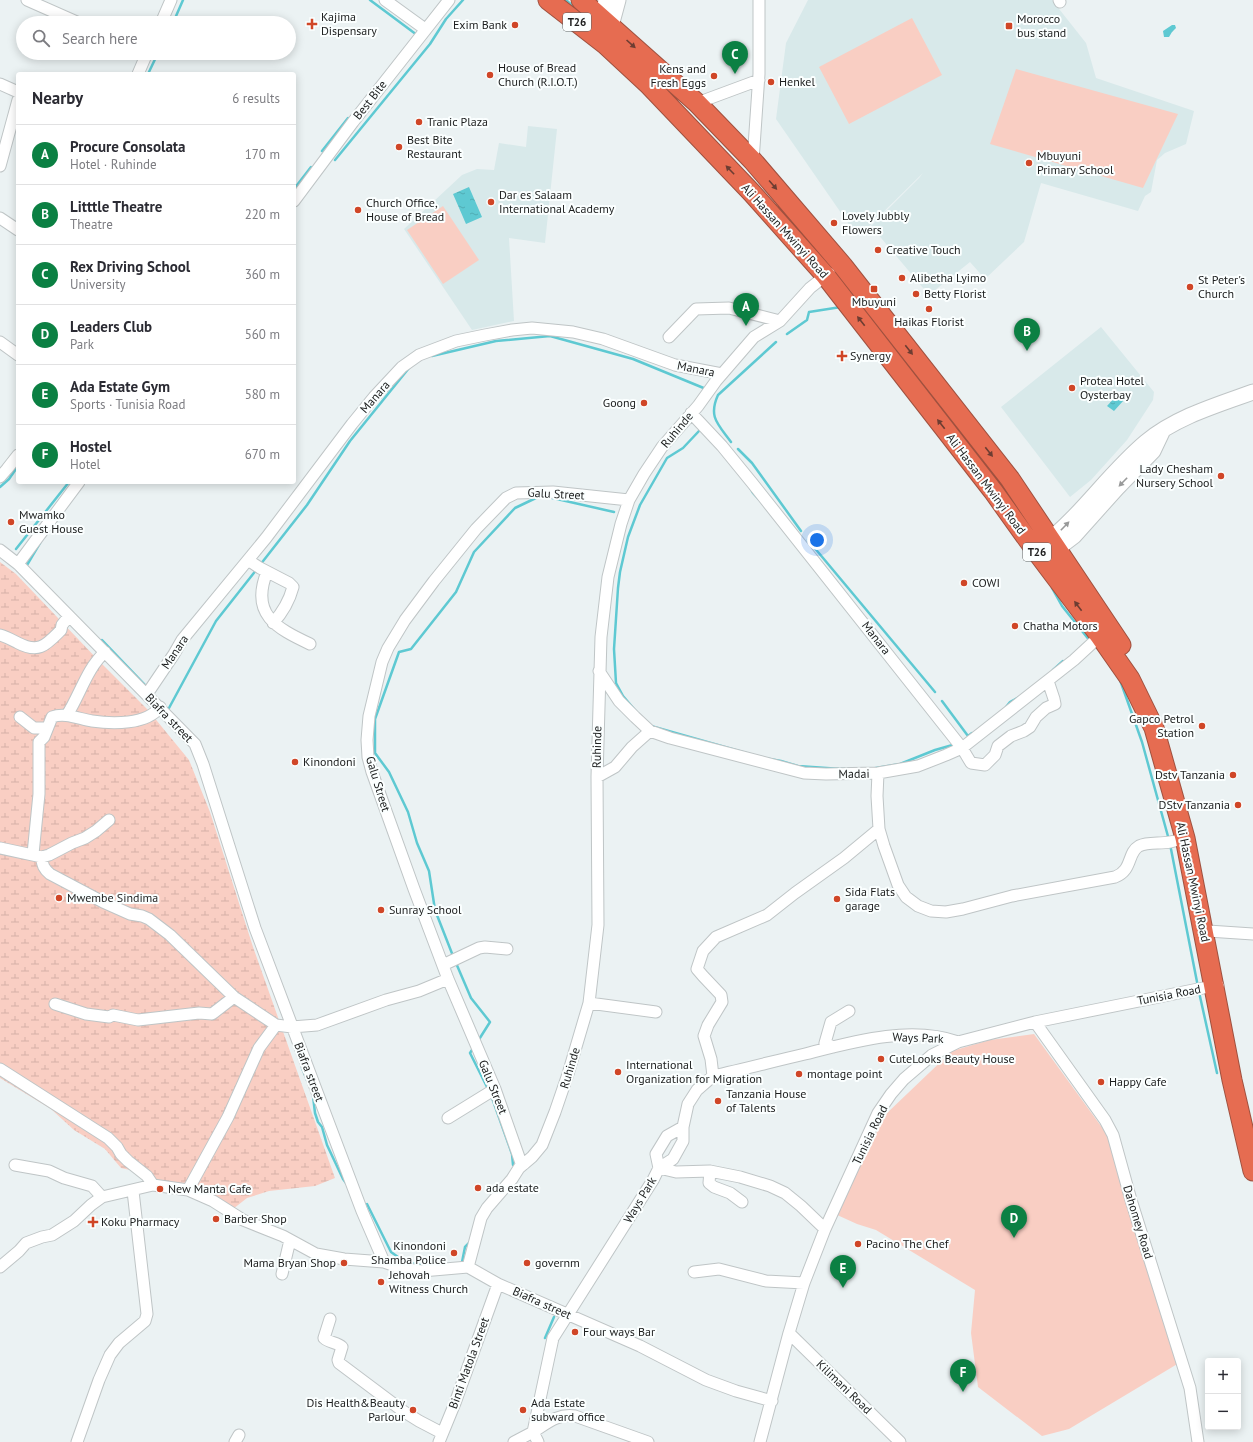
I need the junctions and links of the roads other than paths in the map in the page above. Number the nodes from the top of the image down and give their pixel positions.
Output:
1 (27, 0) edge
2 (171, 0) edge
3 (385, 0) edge
4 (449, 0) edge
5 (548, 0) edge
6 (581, 0) edge
7 (618, 0) edge
8 (759, 0) edge
9 (607, 15) edge
10 (63, 16) edge
11 (164, 16) edge
12 (425, 29) junction
13 (606, 45) junction
14 (144, 60) edge
15 (139, 72) edge
16 (759, 80) junction
17 (0, 84) edge
18 (16, 91) edge
19 (697, 103) junction
20 (16, 107) edge
21 (753, 161) junction
22 (0, 166) edge
23 (296, 198) edge
24 (0, 218) edge
25 (16, 229) edge
26 (843, 266) junction
27 (825, 275) junction
28 (780, 321) junction
29 (669, 336) dead end
30 (0, 342) edge
31 (16, 354) edge
32 (722, 374) junction
33 (1253, 392) edge
34 (691, 413) junction
35 (16, 457) edge
36 (1, 474) edge
37 (78, 484) edge
38 (629, 500) junction
39 (1054, 544) junction
40 (0, 550) edge
41 (1039, 556) junction
42 (18, 564) junction
43 (258, 566) junction
44 (69, 616) junction
45 (273, 623) junction
46 (0, 635) edge
47 (1100, 636) junction
48 (310, 644) dead end
49 (105, 652) junction
50 (599, 670) junction
51 (1048, 681) junction
52 (147, 694) junction
53 (160, 707) junction
54 (67, 715) junction
55 (20, 717) dead end
56 (47, 728) junction
57 (650, 731) junction
58 (962, 748) junction
59 (878, 774) junction
60 (597, 777) junction
61 (109, 820) dead end
62 (879, 829) junction
63 (1185, 838) junction
64 (0, 848) edge
65 (38, 855) junction
66 (1208, 931) junction
67 (1253, 934) edge
68 (507, 949) dead end
69 (443, 965) junction
70 (448, 979) junction
71 (1217, 985) junction
72 (234, 997) junction
73 (589, 1003) junction
74 (55, 1004) dead end
75 (849, 1011) dead end
76 (656, 1012) dead end
77 (1036, 1022) junction
78 (276, 1025) junction
79 (292, 1027) junction
80 (958, 1042) junction
81 (829, 1045) junction
82 (0, 1069) edge
83 (714, 1076) junction
84 (495, 1089) junction
85 (448, 1118) dead end
86 (683, 1127) junction
87 (1253, 1130) edge
88 (524, 1164) junction
89 (15, 1165) dead end
90 (659, 1168) junction
91 (710, 1171) junction
92 (1253, 1171) edge
93 (153, 1185) junction
94 (133, 1190) junction
95 (188, 1190) junction
96 (102, 1197) junction
97 (742, 1202) dead end
98 (825, 1229) junction
99 (290, 1240) junction
100 (384, 1262) junction
101 (468, 1266) junction
102 (0, 1267) edge
103 (694, 1272) dead end
104 (282, 1274) dead end
105 (804, 1283) junction
106 (498, 1284) junction
107 (567, 1315) junction
108 (330, 1319) dead end
109 (789, 1333) junction
110 (772, 1401) junction
111 (533, 1432) junction
112 (440, 1437) edge
113 (898, 1441) edge
114 (77, 1442) edge
115 (514, 1442) edge
116 (538, 1442) edge
117 (648, 1442) edge
118 (760, 1442) edge
119 (1198, 1442) edge

1 - 10 street
2 - 11 street
3 - 12 street
4 - 12 street, Best Bite
5 - 13 highway, Ali Hassan Mwinyi Road / T26
6 - 9 highway, Ali Hassan Mwinyi Road / T26
7 - 9 street
8 - 16 street
9 - 13 street
9 -> 19 highway, Ali Hassan Mwinyi Road / T26
12 - 23 street, Best Bite
27 -> 13 highway, Ali Hassan Mwinyi Road / T26
14 - 15 street
16 - 19 street
16 - 21 street
17 - 18 street
19 - 21 highway, Ali Hassan Mwinyi Road / T26
20 - 22 street
21 -> 26 highway, Ali Hassan Mwinyi Road / T26
24 - 25 street
26 - 27 street, Ruhinde
26 -> 39 highway, Ali Hassan Mwinyi Road / T26
27 - 28 street, Ruhinde
41 -> 27 highway, Ali Hassan Mwinyi Road / T26
28 - 29 street
28 - 32 street, Ruhinde
30 - 31 street
32 - 34 street, Ruhinde
32 - 43 street, Manara
33 - 39 street
34 - 38 street, Ruhinde
34 - 58 street, Manara
35 - 36 street
37 - 42 street
38 - 50 street, Ruhinde
38 - 69 street, Galu Street
39 - 41 street
39 - 66 highway, Ali Hassan Mwinyi Road / T26
40 - 42 street, Biafra street
47 -> 41 highway, Ali Hassan Mwinyi Road / T26
42 - 44 street, Biafra street
43 - 45 street
43 - 45 street
43 - 52 street, Manara
44 - 46 street
44 - 49 street, Biafra street
45 - 48 street
47 - 51 street, Madai
47 - 63 highway, Ali Hassan Mwinyi Road / T26
49 - 52 street, Biafra street
49 - 54 street
50 - 57 street, Madai
50 - 60 street, Ruhinde
51 - 58 street, Madai
51 - 58 street, Manara
52 - 53 street, Biafra street
53 - 54 street
53 - 79 street, Biafra street
54 - 56 street
55 - 56 street
56 - 65 street
57 - 59 street, Madai
57 - 60 street
58 - 59 street, Madai
59 - 62 street
60 - 73 street, Ruhinde
61 - 65 street
62 - 63 street
62 - 83 street
63 - 71 highway, Ali Hassan Mwinyi Road / T26
64 - 65 street
65 - 72 street
66 - 67 street
66 - 71 highway, Ali Hassan Mwinyi Road / T26
68 - 69 street
69 - 70 street, Galu Street
70 - 79 street
70 - 84 street, Galu Street
71 - 77 street, Tunisia Road
71 - 87 highway, Ali Hassan Mwinyi Road / T26
71 - 92 highway, Ali Hassan Mwinyi Road / T26
72 - 74 street
72 - 78 street
73 - 76 street
73 - 88 street, Ruhinde
75 - 81 street
77 - 80 street, Tunisia Road
77 - 119 street, Dahomey Road
78 - 79 street
78 - 95 street
79 - 100 street, Biafra street
80 - 81 street, Ways Park
80 - 98 street, Tunisia Road
81 - 83 street, Ways Park
82 - 93 street
83 - 86 street, Ways Park
84 - 85 street
84 - 88 street, Galu Street
86 - 90 street, Ways Park
86 - 90 street
88 - 101 street, Ruhinde
89 - 96 street
90 - 91 street
90 - 107 street, Ways Park
91 - 97 street
91 - 98 street
93 - 94 street
93 - 95 street
94 - 96 street
94 - 114 street
95 - 99 street
96 - 102 street
98 - 105 street, Tunisia Road
99 - 100 street
99 - 104 street
100 - 101 street
101 - 106 street, Biafra street
103 - 105 street
105 - 109 street, Tunisia Road
106 - 107 street, Biafra street
106 - 112 street, Binti Matola Street
107 - 110 street, Biafra street
107 - 111 street, Ways Park
108 - 112 street
109 - 110 street, Tunisia Road
109 - 113 street, Kilimani Road
110 - 118 street, Tunisia Road
111 - 115 street
111 - 116 street
111 - 117 street

